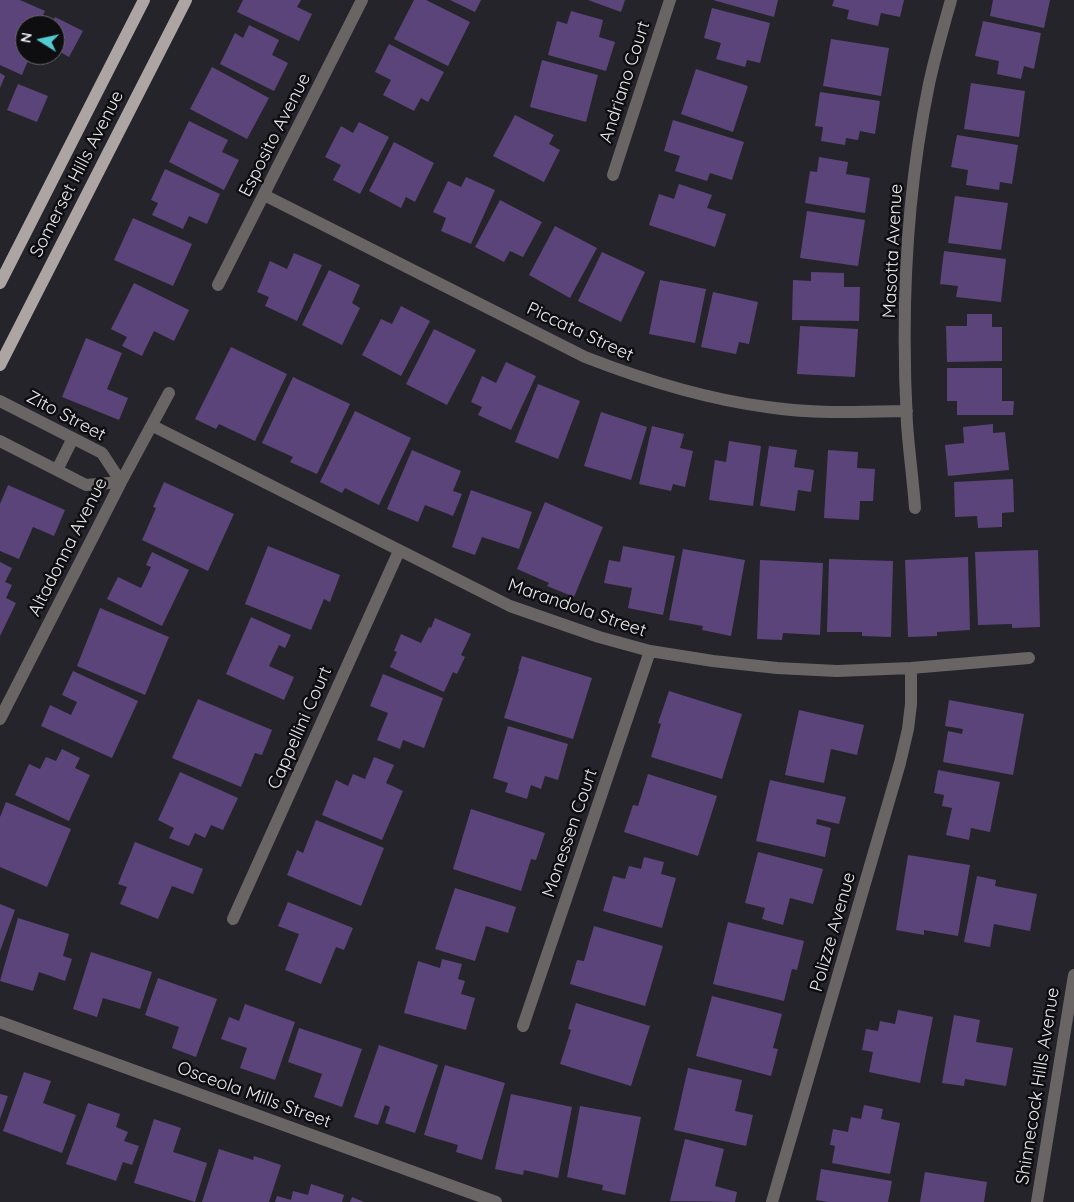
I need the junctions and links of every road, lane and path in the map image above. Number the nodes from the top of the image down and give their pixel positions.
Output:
1 (144, 0) edge
2 (186, 0) edge
3 (362, 0) edge
4 (670, 0) edge
5 (951, 0) edge
6 (612, 175) dead end
7 (264, 195) junction
8 (0, 283) edge
9 (218, 285) dead end
10 (0, 365) edge
11 (169, 393) dead end
12 (0, 401) edge
13 (907, 411) junction
14 (153, 426) junction
15 (74, 438) junction
16 (0, 441) edge
17 (57, 470) junction
18 (121, 482) junction
19 (915, 508) dead end
20 (399, 551) junction
21 (650, 651) junction
22 (1029, 658) dead end
23 (911, 668) junction
24 (0, 719) edge
25 (232, 920) dead end
26 (1074, 975) edge
27 (1071, 1010) edge
28 (0, 1022) edge
29 (523, 1026) dead end
30 (1068, 1047) edge
31 (496, 1202) edge
32 (772, 1202) edge
33 (1037, 1202) edge

1 - 8 main road, Somerset Hills Avenue
2 - 10 main road, Somerset Hills Avenue
3 - 7 street, Esposito Avenue
4 - 6 street, Andriano Court
5 - 13 street, Masotta Avenue
7 - 9 street, Esposito Avenue
7 - 13 street, Piccata Street
11 - 14 street, Altadonna Avenue
12 - 15 street, Zito Street
13 - 19 street, Masotta Avenue
14 - 18 street, Altadonna Avenue
14 - 20 street, Marandola Street
15 - 17 street
15 - 18 street, Zito Street
16 - 17 street
17 - 18 street
18 - 24 street, Altadonna Avenue
20 - 21 street, Marandola Street
20 - 25 street, Cappellini Court
21 - 23 street, Marandola Street
21 - 29 street, Monessen Court
22 - 23 street, Marandola Street
23 - 32 street, Polizze Avenue
26 - 27 street, Shinnecock Hills Avenue
27 - 30 street, Shinnecock Hills Avenue
28 - 31 street, Osceola Mills Street
30 - 33 street, Shinnecock Hills Avenue

